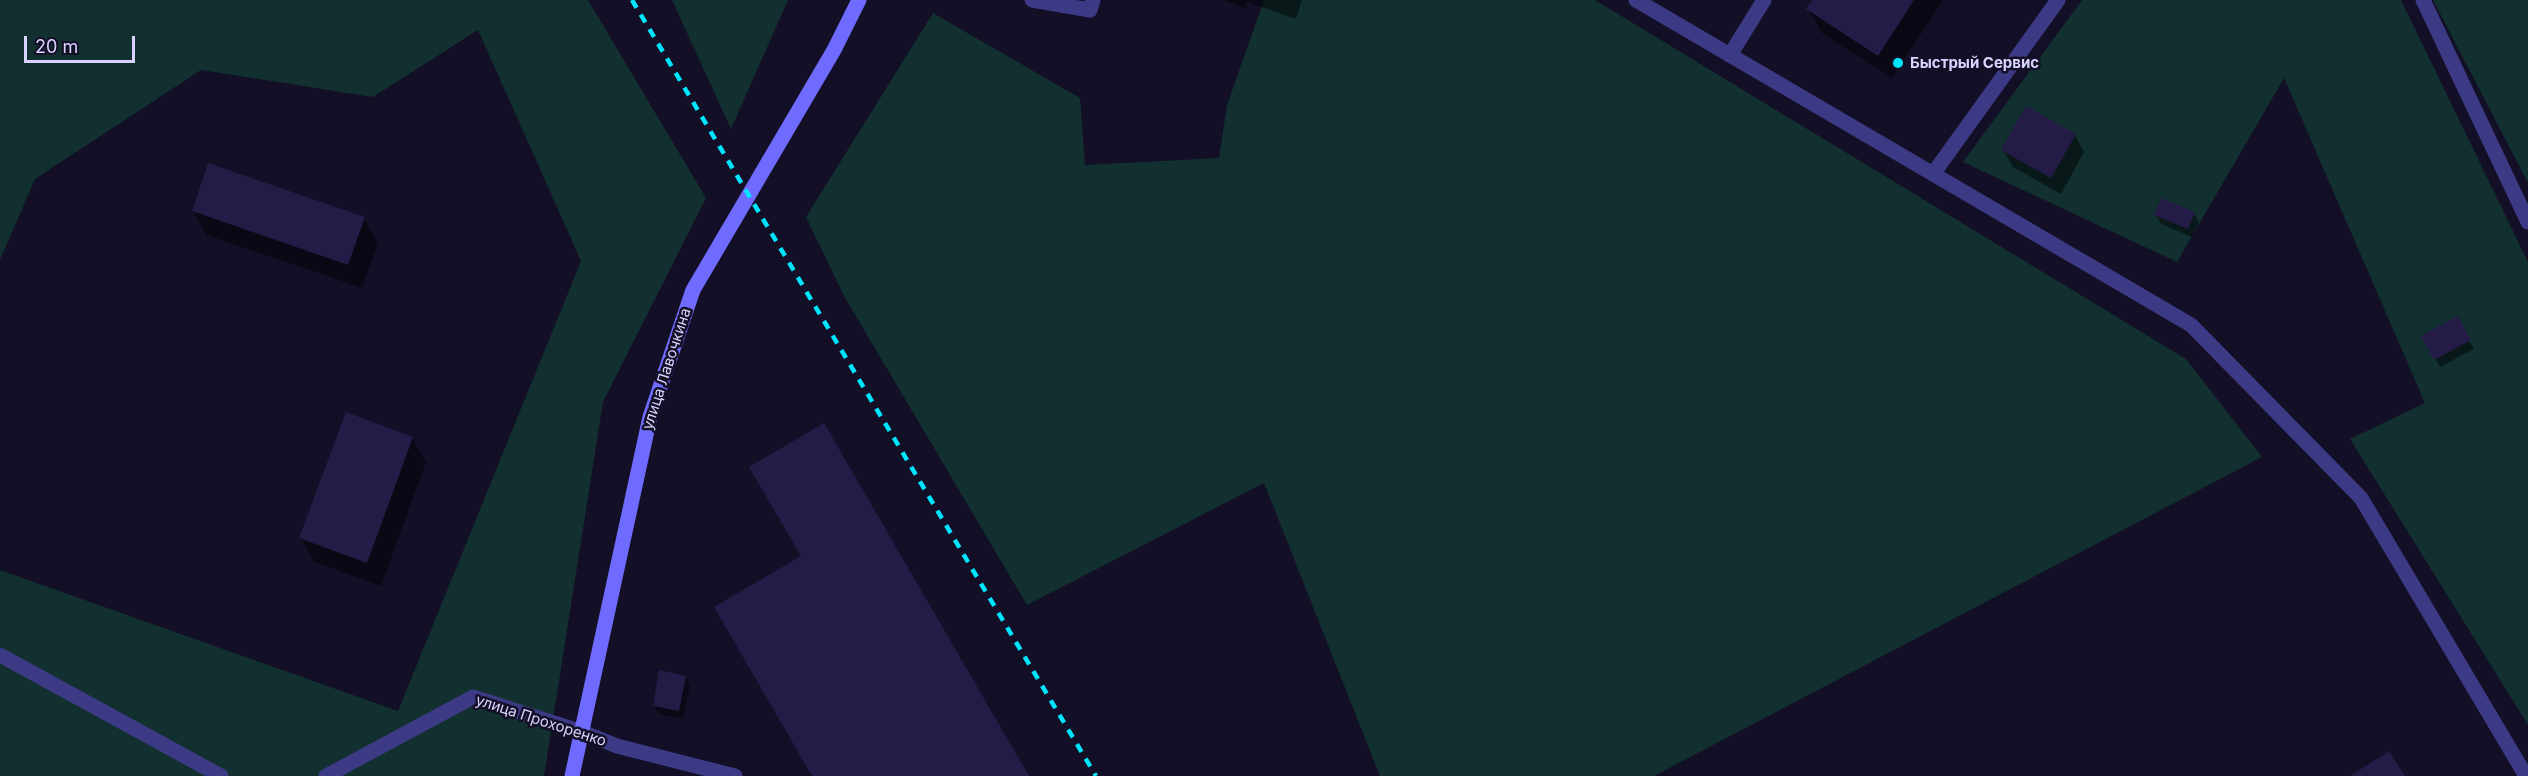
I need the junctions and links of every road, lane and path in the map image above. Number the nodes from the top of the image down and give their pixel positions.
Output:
1 (859, 0) edge
2 (1032, 0) edge
3 (1094, 0) edge
4 (1636, 0) edge
5 (1764, 0) edge
6 (2058, 0) edge
7 (2423, 0) edge
8 (1730, 55) junction
9 (1933, 174) junction
10 (2528, 222) edge
11 (0, 655) edge
12 (582, 732) junction
13 (221, 776) edge
14 (326, 776) edge
15 (572, 776) edge
16 (735, 776) edge
17 (2526, 776) edge

1 - 12 main road, улица Лавочкина
2 - 3 street
4 - 8 street
5 - 8 street
6 - 9 street
7 - 10 street
8 - 9 street
9 - 17 street
11 - 13 street
12 - 14 street, улица Прохоренко
12 - 15 main road, улица Лавочкина
12 - 16 street, улица Прохоренко

